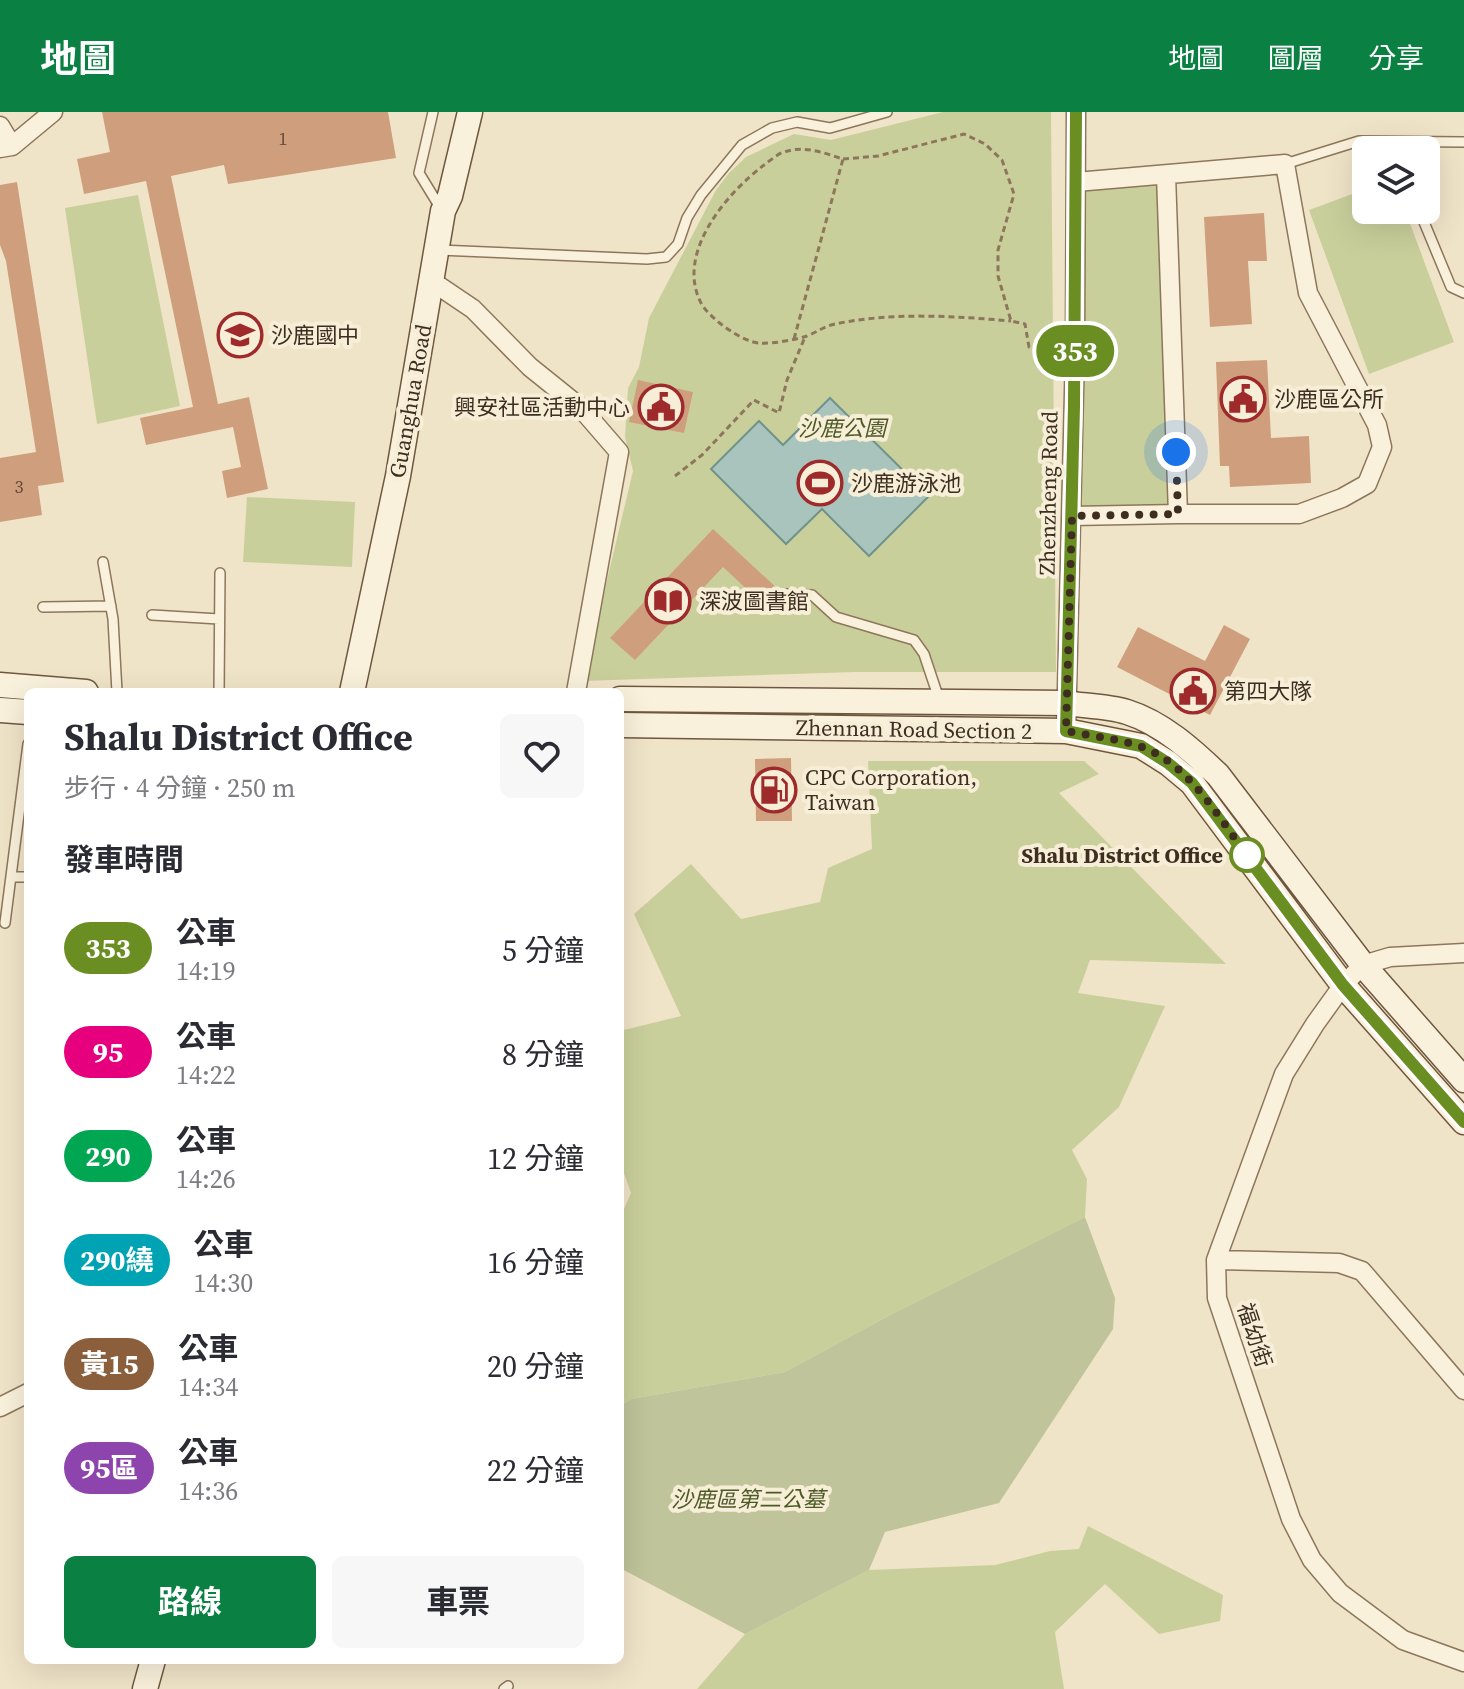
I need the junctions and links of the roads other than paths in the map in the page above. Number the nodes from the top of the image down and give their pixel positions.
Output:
1 (53, 112) edge
2 (433, 112) edge
3 (470, 112) edge
4 (887, 112) edge
5 (1076, 112) edge
6 (0, 126) edge
7 (1464, 142) edge
8 (1352, 143) edge
9 (1440, 143) edge
10 (6, 147) edge
11 (1285, 164) junction
12 (1166, 175) junction
13 (1076, 182) junction
14 (443, 211) junction
15 (1425, 224) edge
16 (435, 250) junction
17 (430, 280) junction
18 (1464, 293) edge
19 (1178, 514) junction
20 (1072, 516) junction
21 (103, 562) dead end
22 (220, 573) dead end
23 (776, 604) dead end
24 (111, 606) junction
25 (43, 607) dead end
26 (152, 615) dead end
27 (219, 619) junction
28 (0, 685) edge
29 (37, 688) edge
30 (117, 688) edge
31 (219, 688) edge
32 (353, 688) edge
33 (577, 688) edge
34 (624, 699) edge
35 (940, 702) junction
36 (1065, 703) junction
37 (0, 710) edge
38 (24, 712) edge
39 (624, 725) edge
40 (1066, 731) junction
41 (24, 775) edge
42 (11, 877) junction
43 (24, 877) edge
44 (5, 923) dead end
45 (1464, 953) edge
46 (1363, 965) junction
47 (1343, 985) junction
48 (1464, 1080) edge
49 (1464, 1122) edge
50 (1216, 1260) junction
51 (1464, 1390) edge
52 (24, 1395) edge
53 (0, 1407) edge
54 (1464, 1662) edge
55 (152, 1664) edge
56 (145, 1689) edge

1 - 10 street
2 - 14 lane
3 - 14 street, Guanghua Road
4 - 16 lane
5 - 13 street, Zhenzheng Road
6 - 10 street
7 - 9 lane
8 - 11 lane
11 - 12 street
11 - 19 street
12 - 13 street
12 - 19 street
13 - 20 street, Zhenzheng Road
14 - 16 street, Guanghua Road
15 - 18 lane
16 - 17 street, Guanghua Road
17 - 32 street, Guanghua Road
17 - 33 street
19 - 20 street
20 - 36 street, Zhenzheng Road
21 - 24 lane
22 - 27 lane
23 - 35 lane
24 - 25 lane
24 - 30 lane
26 - 27 lane
27 - 31 lane
28 - 29 street
34 - 35 street, Zhennan Road Section 2
35 - 36 street, Zhennan Road Section 2
36 - 40 street, Zhenzheng Road
36 - 46 street, Zhennan Road Section 2
37 - 38 street
39 - 40 street, Zhennan Road Section 2
40 - 47 street, Zhennan Road Section 2
41 - 42 lane
42 - 43 lane
42 - 44 lane
45 - 46 street
46 - 47 street, 福幼街
46 - 48 street, Zhennan Road Section 2
47 - 49 street, Zhennan Road Section 2
47 - 50 street, 福幼街
50 - 51 street
50 - 54 street, 福幼街
52 - 53 street
55 - 56 street

